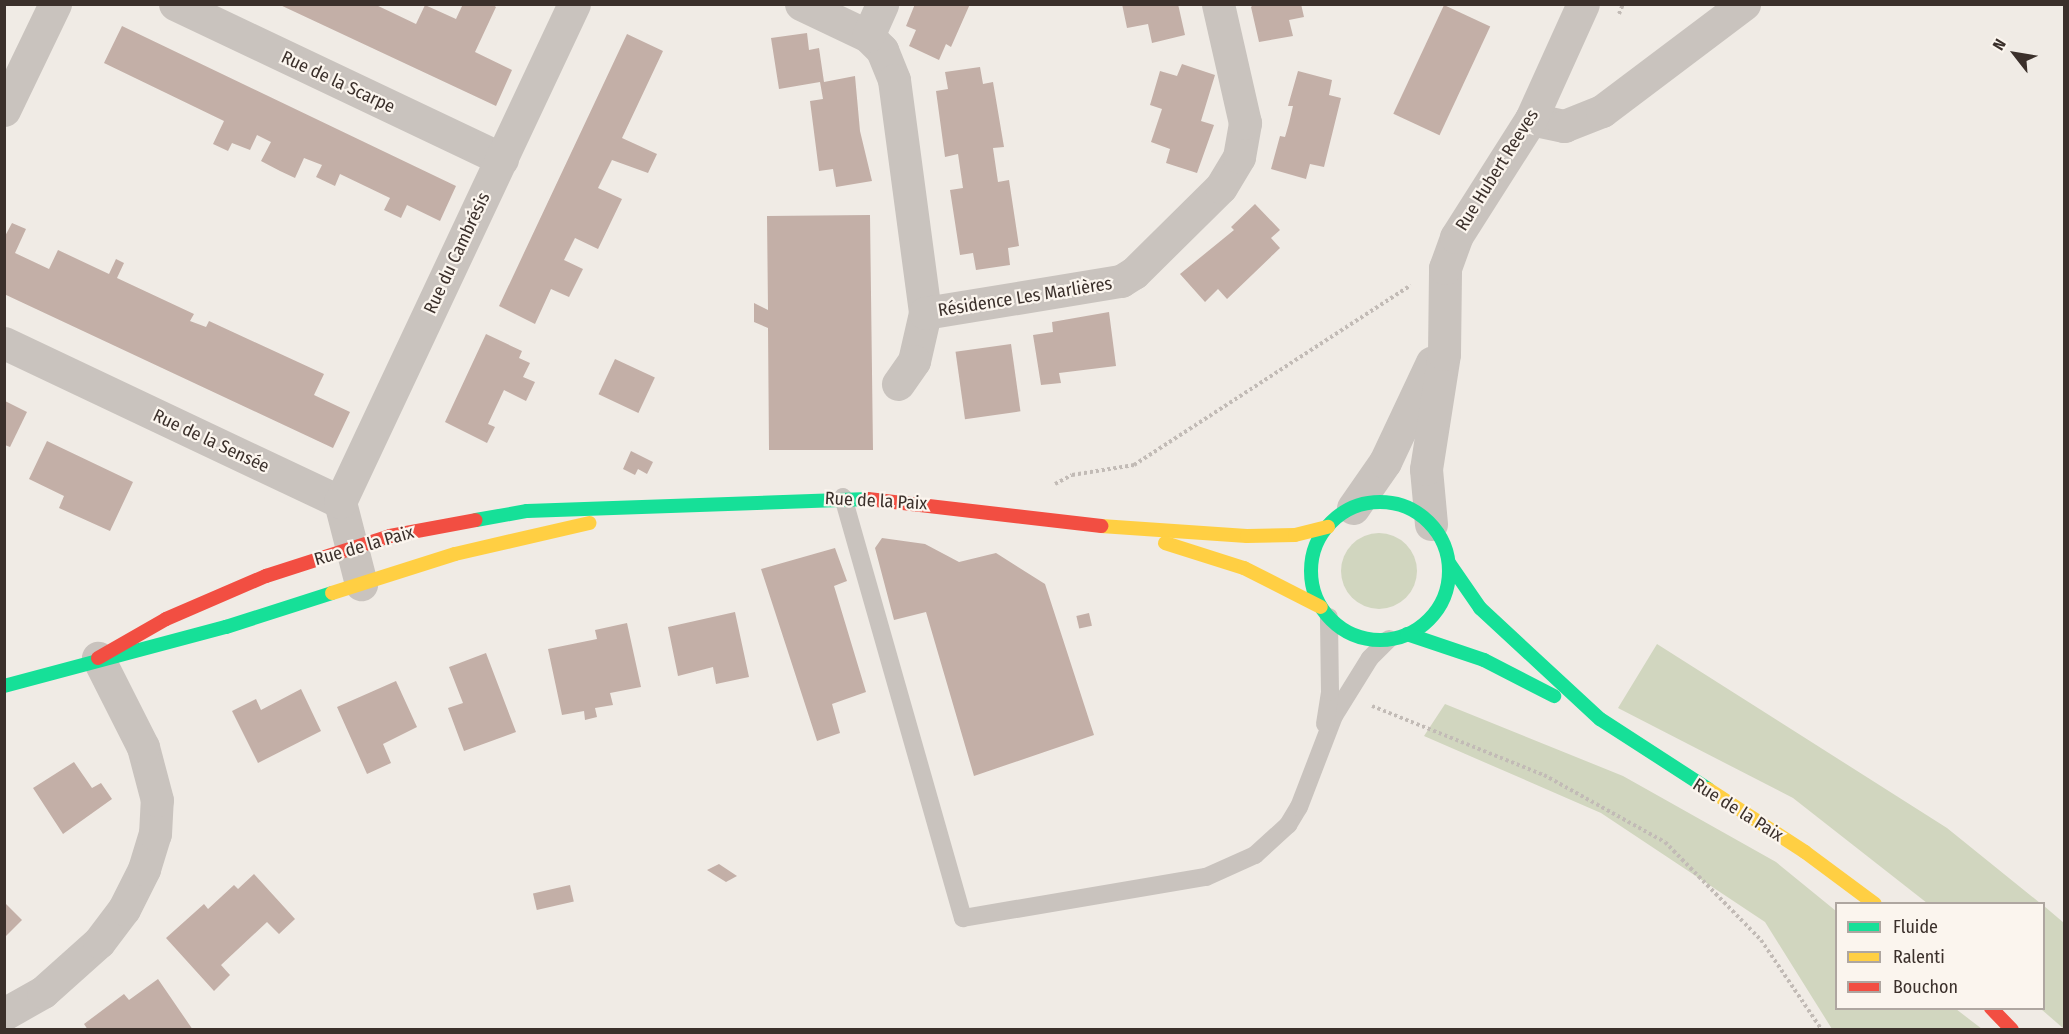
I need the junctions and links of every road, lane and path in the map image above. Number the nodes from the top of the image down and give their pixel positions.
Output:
1 (55, 4) edge
2 (175, 4) edge
3 (574, 4) edge
4 (801, 4) edge
5 (882, 4) edge
6 (1218, 4) edge
7 (1583, 4) edge
8 (1623, 4) edge
9 (1744, 4) edge
10 (1614, 24) dead end
11 (868, 36) junction
12 (4, 110) edge
13 (1531, 119) junction
14 (502, 159) junction
15 (1445, 268) junction
16 (1443, 308) junction
17 (925, 313) junction
18 (4, 343) edge
19 (898, 384) dead end
20 (843, 497) junction
21 (340, 502) junction
22 (649, 509) junction
23 (1027, 516) junction
24 (1340, 517) junction
25 (1431, 524) junction
26 (1102, 526) junction
27 (352, 547) junction
28 (1449, 563) junction
29 (362, 584) junction
30 (1325, 612) junction
31 (1407, 634) junction
32 (1389, 639) junction
33 (98, 658) junction
34 (4, 687) edge
35 (1346, 696) junction
36 (1600, 719) junction
37 (1322, 746) junction
38 (1874, 902) edge
39 (1993, 1010) edge
40 (4, 1014) edge
41 (1822, 1029) edge
42 (2012, 1029) edge

1 - 12 street
2 - 14 street, Rue de la Scarpe
3 - 14 street, Rue du Cambrésis
4 - 11 street, Résidence Les Marlières
5 - 11 street
6 - 17 street, Résidence Les Marlières
7 - 13 street, Rue Hubert Reeves
8 - 10 path
9 - 13 street
11 - 17 street, Résidence Les Marlières
13 - 15 street, Rue Hubert Reeves
14 - 21 street, Rue du Cambrésis
15 - 16 street, Rue Hubert Reeves
15 - 23 path
16 - 24 street, Rue Hubert Reeves
16 - 25 street, Rue Hubert Reeves
17 - 19 street, Résidence Les Marlières
18 - 21 street, Rue de la Sensée
20 - 22 main road, Rue de la Paix
20 - 23 main road, Rue de la Paix
20 - 37 lane
21 - 27 street
22 - 27 main road, Rue de la Paix
22 - 29 main road, Rue de la Paix
23 - 26 main road, Rue de la Paix
24 - 25 main road
24 - 26 main road, Rue de la Paix
24 - 30 main road
25 - 28 main road
26 - 30 main road, Rue de la Paix
27 - 29 street
27 - 33 main road, Rue de la Paix
28 - 31 main road
28 - 36 main road, Rue de la Paix
29 - 33 main road, Rue de la Paix
30 - 32 main road
30 - 37 lane
31 - 32 main road
31 - 36 main road, Rue de la Paix
32 - 35 lane
33 - 34 main road, Rue de la Paix
33 - 40 street
35 - 37 lane
35 - 41 path
36 - 38 main road, Rue de la Paix
39 - 42 main road

